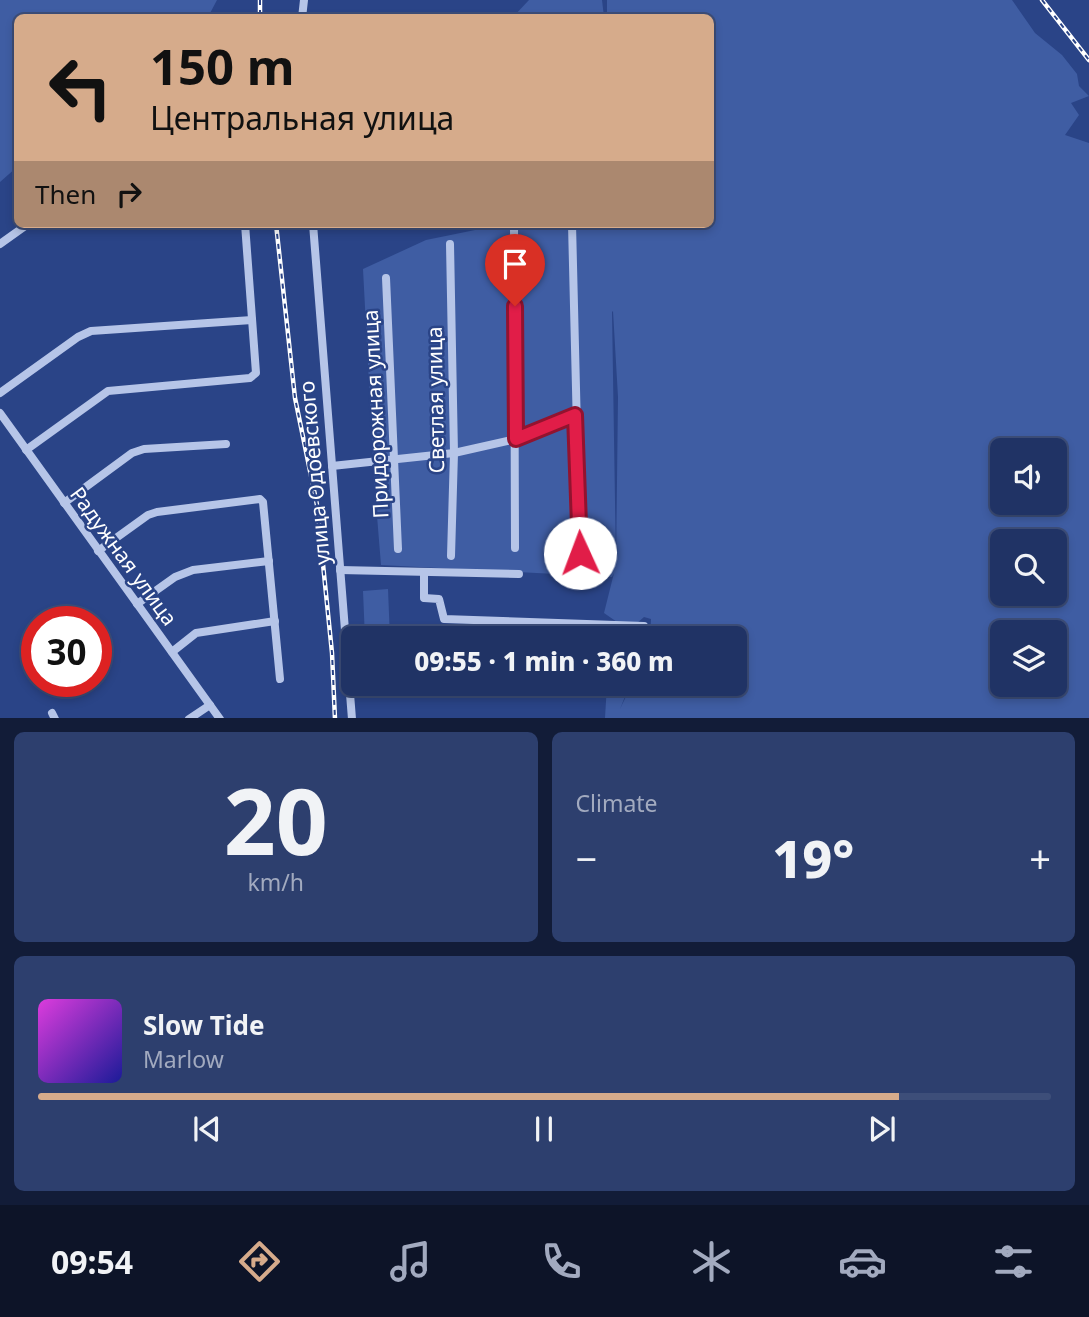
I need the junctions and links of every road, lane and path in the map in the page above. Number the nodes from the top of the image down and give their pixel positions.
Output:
1 (22, 228) edge
2 (245, 228) edge
3 (313, 228) edge
4 (514, 228) edge
5 (572, 228) edge
6 (0, 244) edge
7 (450, 244) dead end
8 (386, 278) dead end
9 (252, 320) junction
10 (0, 393) edge
11 (0, 413) edge
12 (575, 415) junction
13 (516, 439) junction
14 (226, 444) dead end
15 (26, 450) junction
16 (454, 453) junction
17 (394, 459) junction
18 (332, 466) junction
19 (64, 503) junction
20 (515, 548) dead end
21 (398, 549) dead end
22 (98, 551) junction
23 (580, 553) dead end
24 (451, 556) dead end
25 (269, 561) junction
26 (340, 570) junction
27 (424, 572) junction
28 (519, 575) dead end
29 (136, 604) junction
30 (275, 621) junction
31 (644, 626) dead end
32 (172, 652) junction
33 (279, 679) dead end
34 (210, 705) junction
35 (190, 718) edge
36 (219, 718) edge
37 (352, 718) edge

1 - 6 street
2 - 9 street
3 - 18 street, улица Одоевского
4 - 13 street
5 - 12 street
7 - 16 street, Светлая улица
8 - 17 street, Придорожная улица
9 - 10 street
9 - 15 street
11 - 15 street, Радужная улица
12 - 13 street
12 - 23 street
13 - 16 street
13 - 20 street
14 - 19 street
15 - 19 street, Радужная улица
16 - 17 street
16 - 24 street, Светлая улица
17 - 18 street
17 - 21 street, Придорожная улица
18 - 26 street, улица Одоевского
19 - 22 street, Радужная улица
22 - 25 street
22 - 29 street, Радужная улица
25 - 29 street
25 - 30 street
26 - 27 street
26 - 37 street, улица Одоевского
27 - 28 street
27 - 31 street
29 - 32 street, Радужная улица
30 - 32 street
30 - 33 street
32 - 34 street, Радужная улица
34 - 35 street
34 - 36 street, Радужная улица

